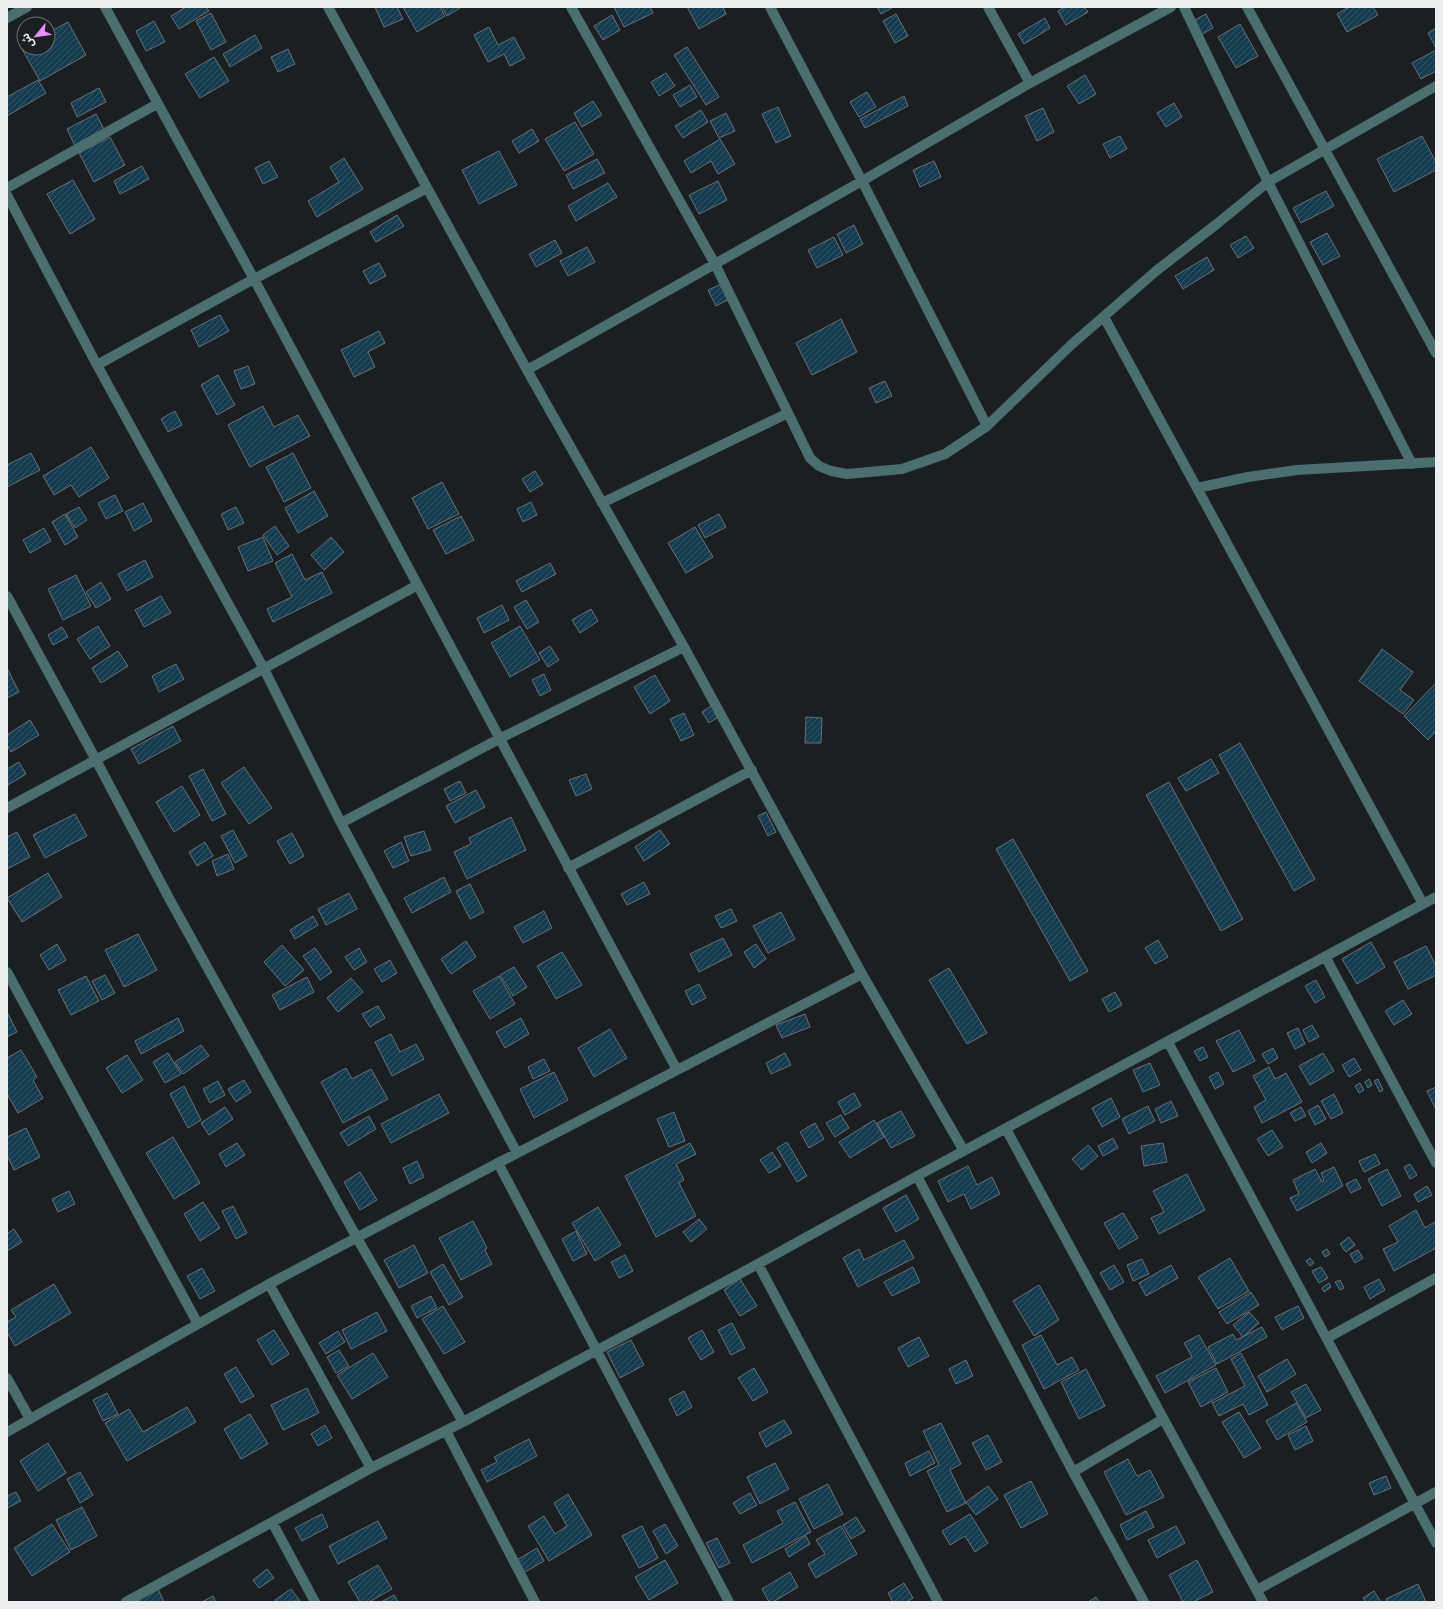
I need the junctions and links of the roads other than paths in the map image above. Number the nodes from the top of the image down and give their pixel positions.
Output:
1 (27, 7) edge
2 (105, 7) edge
3 (571, 7) edge
4 (770, 7) edge
5 (988, 7) edge
6 (1171, 7) edge
7 (1184, 7) edge
8 (1247, 7) edge
9 (330, 8) edge
10 (7, 18) edge
11 (1030, 83) junction
12 (1436, 86) edge
13 (157, 104) junction
14 (1324, 150) junction
15 (862, 181) junction
16 (1268, 182) junction
17 (7, 188) edge
18 (427, 188) junction
19 (7, 195) edge
20 (715, 264) junction
21 (254, 279) junction
22 (1104, 317) junction
23 (1436, 353) edge
24 (97, 365) junction
25 (527, 370) junction
26 (788, 413) junction
27 (987, 426) junction
28 (1436, 462) edge
29 (1412, 464) junction
30 (1197, 488) junction
31 (602, 503) junction
32 (416, 586) junction
33 (7, 596) edge
34 (684, 647) junction
35 (264, 669) junction
36 (499, 739) junction
37 (96, 760) junction
38 (752, 770) junction
39 (7, 808) edge
40 (340, 823) junction
41 (568, 868) junction
42 (1436, 898) edge
43 (1423, 904) junction
44 (1326, 958) junction
45 (862, 974) junction
46 (8, 977) edge
47 (1168, 1042) junction
48 (677, 1070) junction
49 (1006, 1129) junction
50 (964, 1151) junction
51 (517, 1153) junction
52 (498, 1163) junction
53 (1436, 1163) edge
54 (917, 1176) junction
55 (357, 1238) junction
56 (758, 1264) junction
57 (1436, 1278) edge
58 (269, 1284) junction
59 (198, 1324) junction
60 (1327, 1338) junction
61 (597, 1350) junction
62 (7, 1378) edge
63 (30, 1419) junction
64 (1163, 1419) junction
65 (463, 1422) junction
66 (446, 1431) junction
67 (7, 1432) edge
68 (372, 1468) junction
69 (1073, 1472) junction
70 (1436, 1492) edge
71 (1415, 1503) junction
72 (273, 1524) junction
73 (1436, 1543) edge
74 (1257, 1590) junction
75 (126, 1602) edge
76 (315, 1602) edge
77 (535, 1602) edge
78 (729, 1602) edge
79 (938, 1602) edge
80 (1144, 1602) edge
81 (1263, 1602) edge

1 - 10 street
2 - 13 street
3 - 20 street
4 - 15 street
5 - 11 street
6 - 11 street
7 - 16 street
8 - 14 street
9 - 18 street
11 - 15 street
12 - 14 street
13 - 17 street
13 - 21 street
14 - 16 street
14 - 23 street
15 - 20 street
15 - 27 street
16 - 22 street
16 - 29 street
18 - 21 street
18 - 25 street
19 - 24 street
20 - 25 street
20 - 26 street
21 - 24 street
21 - 32 street
22 - 27 street
22 - 30 street
24 - 35 street
25 - 31 street
26 - 27 street
26 - 31 street
28 - 29 street
29 - 30 street
30 - 43 street
31 - 34 street
32 - 35 street
32 - 36 street
33 - 37 street
34 - 36 street
34 - 38 street
35 - 37 street
35 - 40 street
36 - 40 street
36 - 41 street
37 - 39 street
37 - 55 street
38 - 41 street
38 - 45 street
40 - 51 street
41 - 48 street
42 - 43 street
43 - 44 street
44 - 47 street
44 - 53 street
45 - 48 street
45 - 50 street
46 - 59 street
47 - 49 street
47 - 60 street
48 - 51 street
49 - 50 street
49 - 64 street
50 - 54 street
51 - 52 street
52 - 55 street
52 - 61 street
54 - 56 street
54 - 69 street
55 - 58 street
55 - 65 street
56 - 61 street
56 - 79 street
57 - 60 street
58 - 59 street
58 - 68 street
59 - 63 street
60 - 71 street
61 - 65 street
61 - 78 street
62 - 63 street
63 - 67 street
64 - 69 street
64 - 74 street
65 - 66 street
66 - 68 street
66 - 77 street
68 - 72 street
69 - 80 street
70 - 71 street
71 - 73 street
71 - 74 street
72 - 75 street
72 - 76 street
74 - 81 street

